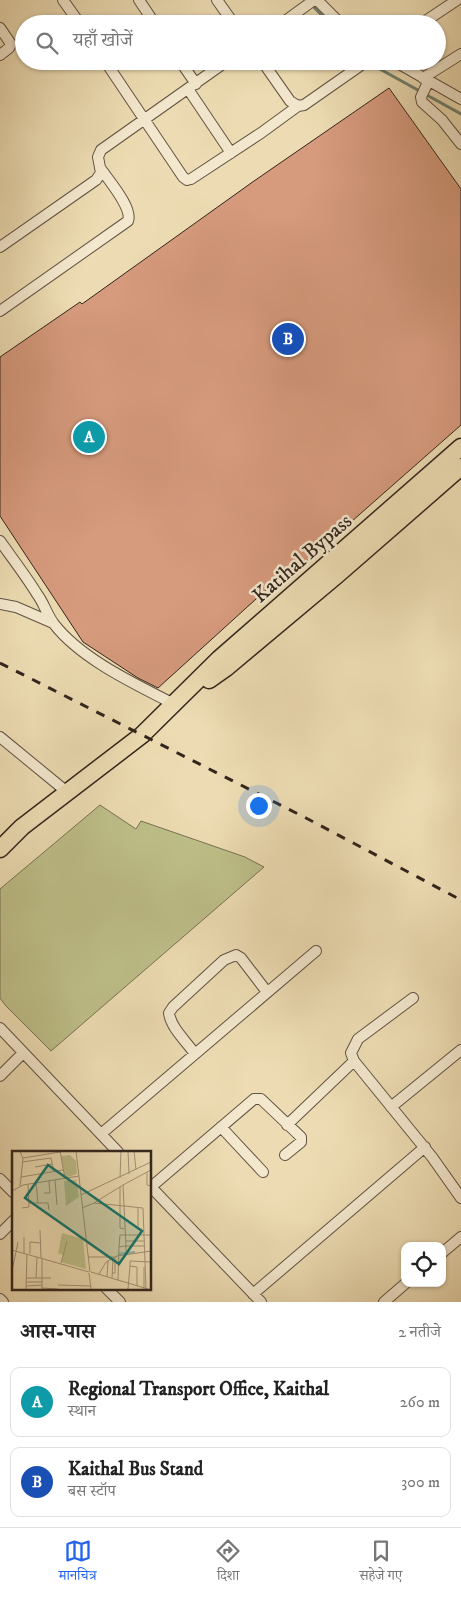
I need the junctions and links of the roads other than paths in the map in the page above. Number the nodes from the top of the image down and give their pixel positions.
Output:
1 (63, 0) edge
2 (139, 0) edge
3 (217, 0) edge
4 (457, 0) edge
5 (312, 3) edge
6 (74, 15) edge
7 (149, 15) edge
8 (228, 15) edge
9 (294, 15) edge
10 (329, 15) edge
11 (434, 15) edge
12 (0, 28) edge
13 (461, 54) edge
14 (0, 55) edge
15 (446, 67) edge
16 (111, 70) edge
17 (184, 70) edge
18 (214, 70) edge
19 (268, 70) edge
20 (354, 70) edge
21 (405, 70) edge
22 (442, 70) edge
23 (424, 86) junction
24 (192, 87) junction
25 (461, 88) edge
26 (451, 94) junction
27 (461, 99) edge
28 (298, 106) junction
29 (145, 120) junction
30 (461, 144) edge
31 (231, 153) junction
32 (101, 169) junction
33 (0, 247) edge
34 (0, 311) edge
35 (461, 447) edge
36 (461, 467) edge
37 (0, 540) edge
38 (0, 604) edge
39 (53, 623) junction
40 (174, 704) junction
41 (0, 736) edge
42 (67, 792) junction
43 (0, 849) edge
44 (316, 952) dead end
45 (267, 992) junction
46 (413, 998) dead end
47 (0, 1028) edge
48 (461, 1050) edge
49 (23, 1052) junction
50 (195, 1054) junction
51 (354, 1061) junction
52 (0, 1076) edge
53 (391, 1107) junction
54 (287, 1125) junction
55 (221, 1127) junction
56 (101, 1134) junction
57 (424, 1147) junction
58 (117, 1151) edge
59 (285, 1155) dead end
60 (263, 1172) dead end
61 (0, 1178) edge
62 (151, 1187) edge
63 (12, 1191) edge
64 (461, 1198) edge
65 (12, 1222) edge
66 (0, 1234) edge
67 (461, 1238) edge
68 (446, 1250) edge
69 (401, 1287) edge
70 (108, 1290) edge
71 (257, 1298) edge
72 (0, 1299) edge
73 (3, 1302) edge
74 (120, 1302) edge
75 (384, 1302) edge

1 - 6 street
2 - 7 street
3 - 8 street
4 - 11 street
5 - 9 street
5 - 10 street
12 - 14 street
13 - 15 street
16 - 29 street
17 - 24 street
18 - 24 street
19 - 28 street
20 - 28 street
21 - 23 street
22 - 23 street
23 - 26 street
23 - 30 street
24 - 29 street
24 - 31 street
25 - 26 street
26 - 27 street
28 - 31 street
29 - 31 street
29 - 32 street
32 - 33 street
32 - 34 street
35 - 40 main road, Katihal Bypass
36 - 40 main road, Katihal Bypass
37 - 39 street
38 - 39 street
39 - 40 street
40 - 42 main road, Katihal Bypass
41 - 42 street
42 - 43 main road, Katihal Bypass
44 - 45 street
45 - 50 street
45 - 50 street
46 - 51 street
47 - 49 street
48 - 53 street
49 - 52 street
49 - 56 street
50 - 56 street
51 - 53 street
51 - 54 street
53 - 57 street
54 - 55 street
54 - 59 street
55 - 60 street
55 - 62 street
56 - 58 street
57 - 64 street
57 - 71 street
61 - 63 street
62 - 71 street
65 - 66 street
67 - 68 street
69 - 75 street
70 - 74 street
72 - 73 street

